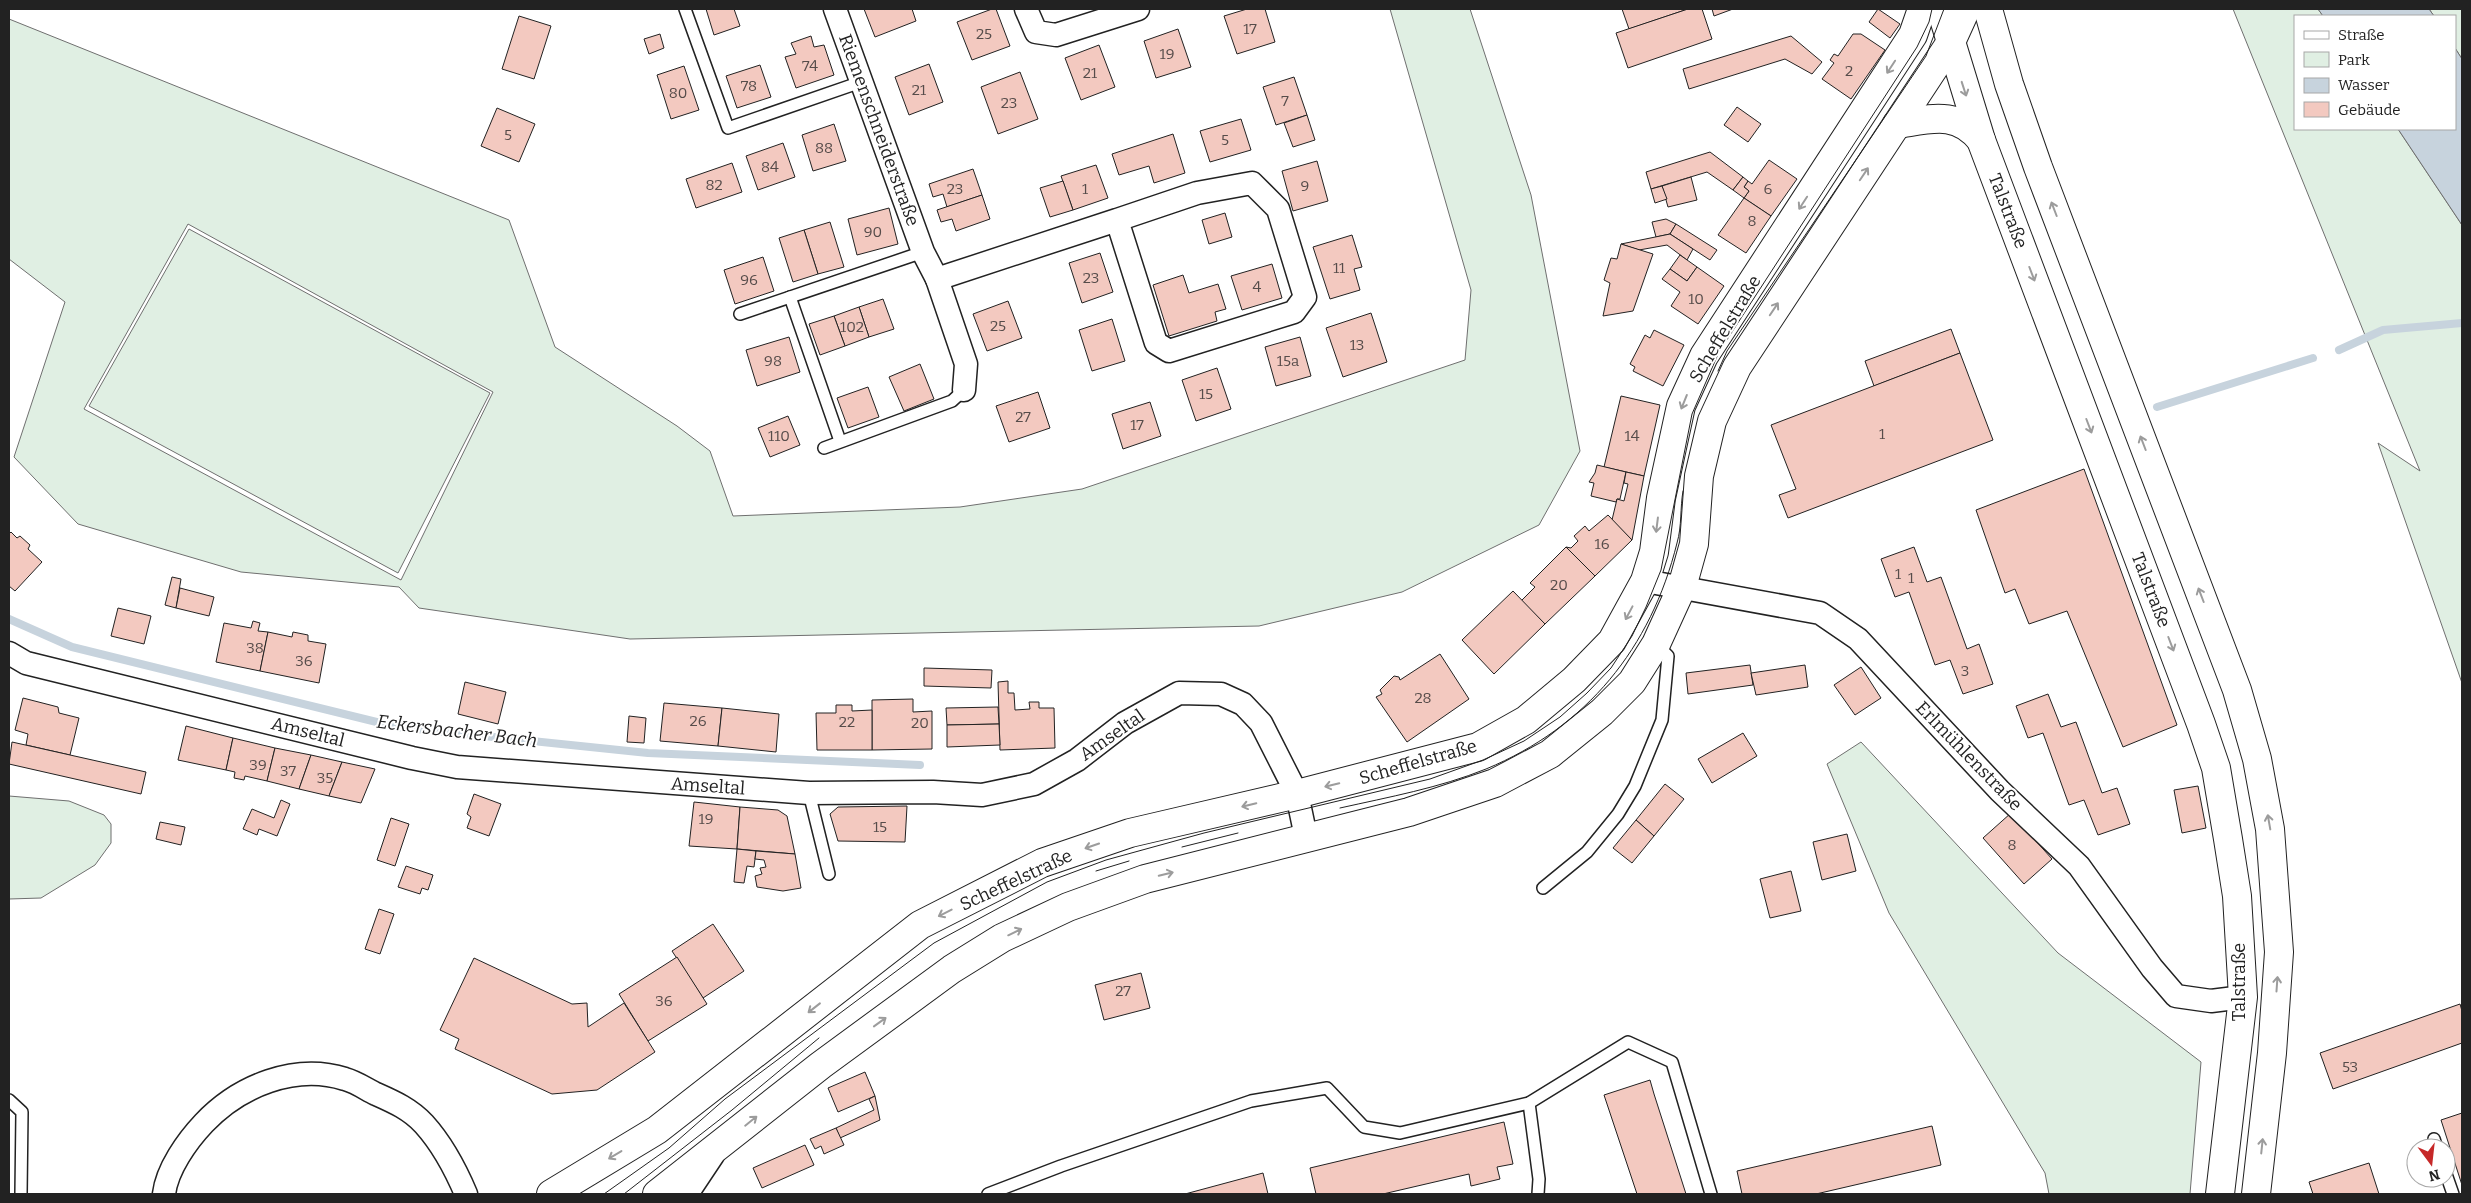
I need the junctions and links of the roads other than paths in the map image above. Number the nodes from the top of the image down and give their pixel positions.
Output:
1 (685, 9) edge
2 (835, 9) edge
3 (1026, 9) edge
4 (1138, 9) edge
5 (1959, 12) edge
6 (1951, 42) junction
7 (862, 82) junction
8 (1897, 124) junction
9 (1981, 140) junction
10 (1117, 220) junction
11 (923, 252) junction
12 (937, 279) junction
13 (790, 297) junction
14 (740, 314) dead end
15 (964, 390) joint
16 (840, 441) junction
17 (824, 448) dead end
18 (1645, 582) junction
19 (1682, 587) junction
20 (1656, 644) junction
21 (9, 653) edge
22 (809, 793) junction
23 (1297, 794) junction
24 (1306, 837) junction
25 (829, 874) dead end
26 (1543, 888) dead end
27 (2243, 997) junction
28 (9, 1100) edge
29 (1529, 1102) junction
30 (718, 1148) junction
31 (20, 1194) edge
32 (164, 1194) edge
33 (466, 1194) edge
34 (551, 1194) edge
35 (657, 1194) edge
36 (687, 1194) edge
37 (988, 1194) edge
38 (1538, 1194) edge
39 (1711, 1194) edge
40 (2220, 1194) edge
41 (2256, 1194) edge

1 - 7 lane
2 - 7 street, Riemenschneiderstraße
3 - 4 street
5 - 6 street, Talstraße
5 -> 18 street, Scheffelstraße
41 -> 5 street, Talstraße
6 - 8 street, Scheffelstraße
6 -> 9 street, Talstraße
7 - 11 street, Riemenschneiderstraße
8 - 9 street
19 -> 8 street, Scheffelstraße
9 -> 27 street, Talstraße
10 - 10 street
10 - 12 street
11 - 12 street, Riemenschneiderstraße
11 - 13 lane
12 - 15 street, Riemenschneiderstraße
13 - 14 lane
13 - 16 lane
15 - 16 lane, Riemenschneiderstraße
16 - 17 lane, Riemenschneiderstraße
18 - 19 street, Erlmühlenstraße
18 -> 23 street, Scheffelstraße
19 - 20 street, Scheffelstraße
19 - 27 street, Erlmühlenstraße
20 - 24 street, Scheffelstraße
20 - 26 lane
21 - 22 street, Amseltal
22 - 23 street, Amseltal
22 - 25 lane
23 - 24 street, Amseltal
23 -> 34 street, Scheffelstraße
30 -> 24 street, Scheffelstraße
27 - 40 street, Talstraße
28 - 31 lane
29 - 37 lane
29 - 38 lane
29 - 39 lane
30 - 35 street, Scheffelstraße
30 - 36 street, Scheffelstraße
32 - 33 street

